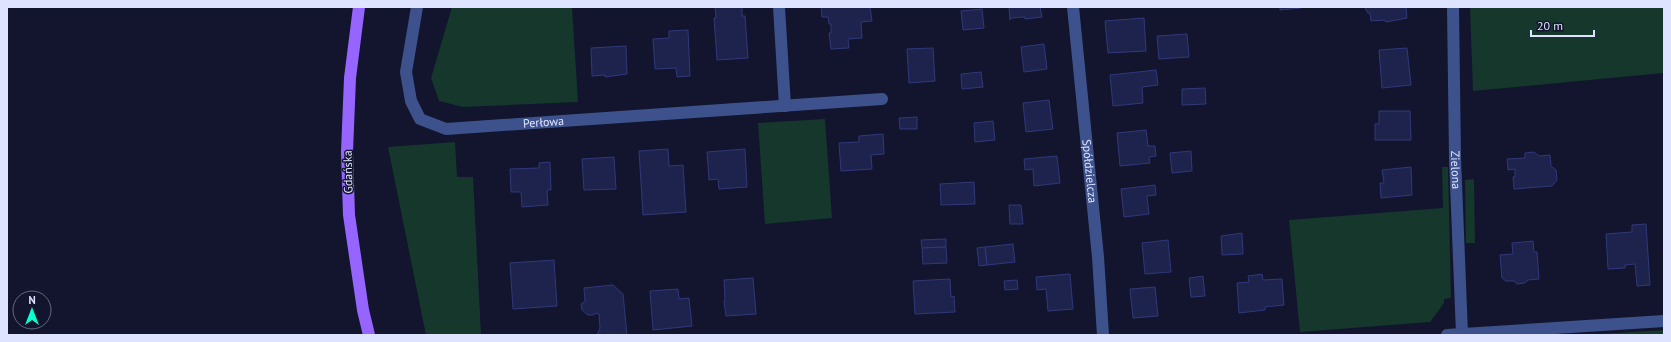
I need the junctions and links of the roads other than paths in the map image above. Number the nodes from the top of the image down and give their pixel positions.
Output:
1 (359, 7) edge
2 (417, 7) edge
3 (779, 7) edge
4 (1072, 7) edge
5 (1453, 7) edge
6 (882, 99) dead end
7 (784, 106) junction
8 (1664, 321) edge
9 (1462, 334) junction
10 (369, 335) edge
11 (1102, 335) edge
12 (1448, 335) edge

1 - 10 main road, Gdańska
2 - 7 street, Perłowa
3 - 7 street
4 - 11 street, Spółdzielcza
5 - 9 street, Zielona
6 - 7 street, Perłowa
8 - 9 street
9 - 12 street

